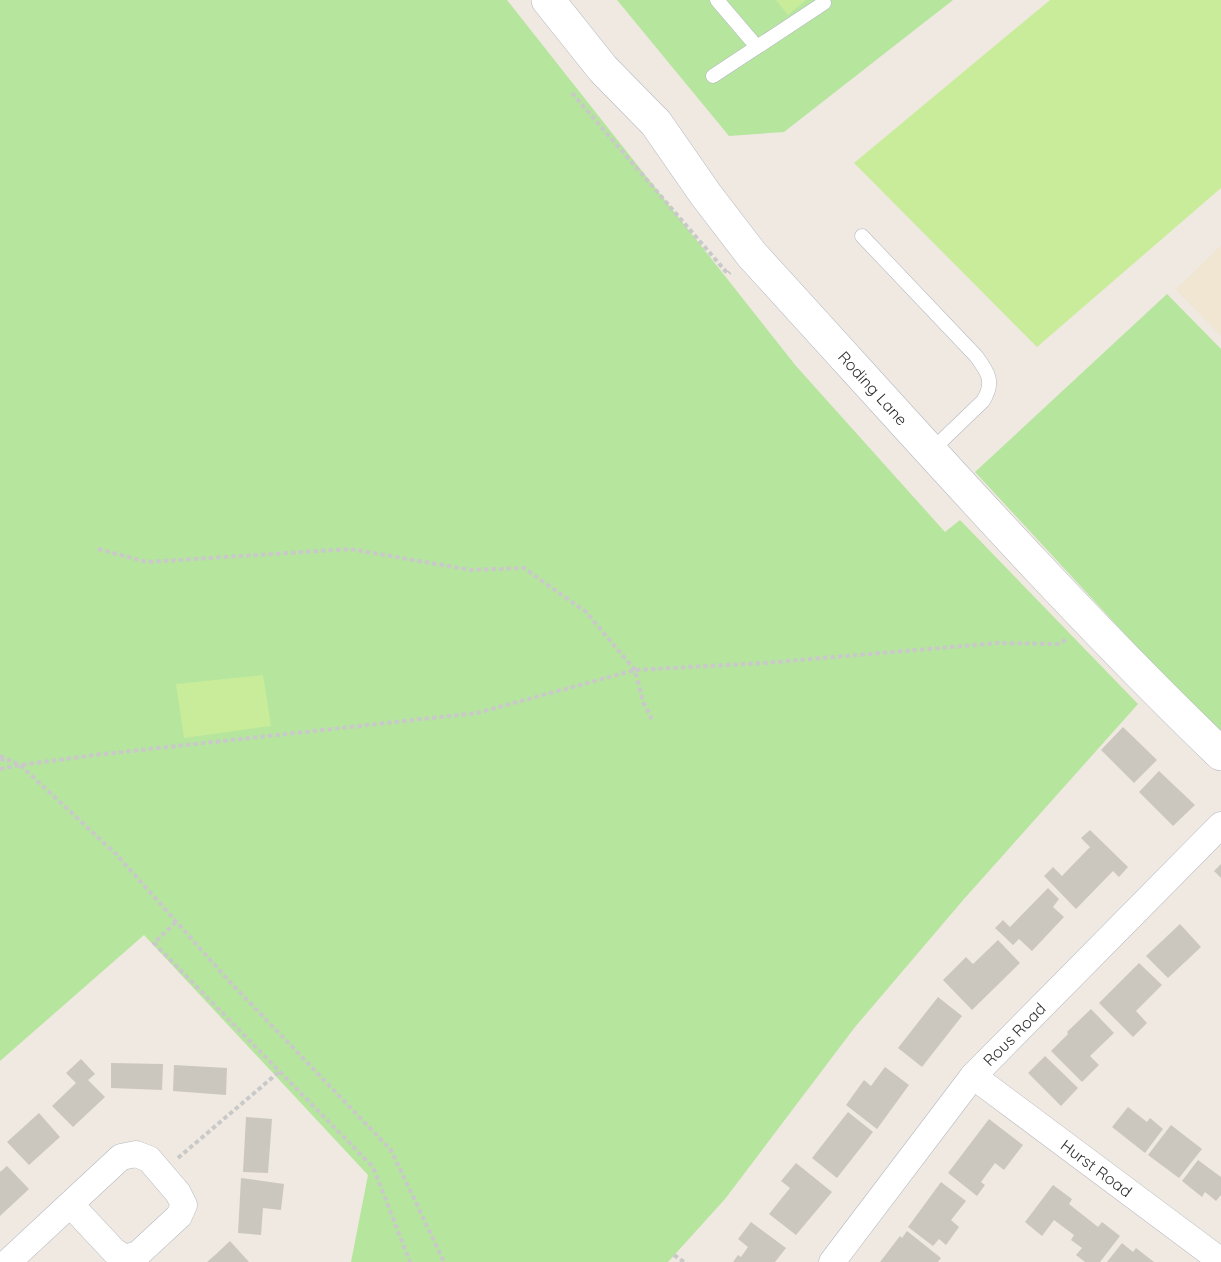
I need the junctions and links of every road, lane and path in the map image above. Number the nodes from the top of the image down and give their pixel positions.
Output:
1 (548, 0) edge
2 (717, 0) edge
3 (824, 3) dead end
4 (757, 47) junction
5 (713, 76) dead end
6 (572, 93) dead end
7 (862, 236) dead end
8 (744, 244) junction
9 (931, 451) junction
10 (98, 549) dead end
11 (1089, 622) junction
12 (635, 670) junction
13 (651, 719) dead end
14 (1221, 754) edge
15 (0, 758) edge
16 (21, 765) junction
17 (0, 769) edge
18 (1221, 825) edge
19 (176, 922) junction
20 (280, 1071) junction
21 (973, 1076) junction
22 (161, 1173) junction
23 (71, 1204) junction
24 (674, 1255) dead end
25 (1221, 1261) edge
26 (8, 1262) edge
27 (410, 1262) edge
28 (444, 1262) edge
29 (684, 1262) edge
30 (832, 1262) edge

1 - 8 main road, Roding Lane
2 - 4 lane
3 - 4 lane
4 - 5 lane
6 - 8 path
7 - 9 lane
8 - 9 main road, Roding Lane
9 - 11 main road, Roding Lane
10 - 12 path
11 - 12 path
11 - 14 main road, Roding Lane
12 - 13 path
12 - 16 path
15 - 16 path
16 - 17 path
16 - 19 path
18 - 21 street, Rous Road
19 - 20 path
19 - 28 path
20 - 22 path
20 - 27 path
21 - 25 street, Hurst Road
21 - 30 street, Rous Road
22 - 23 street
22 - 23 street
23 - 26 street
24 - 29 path

